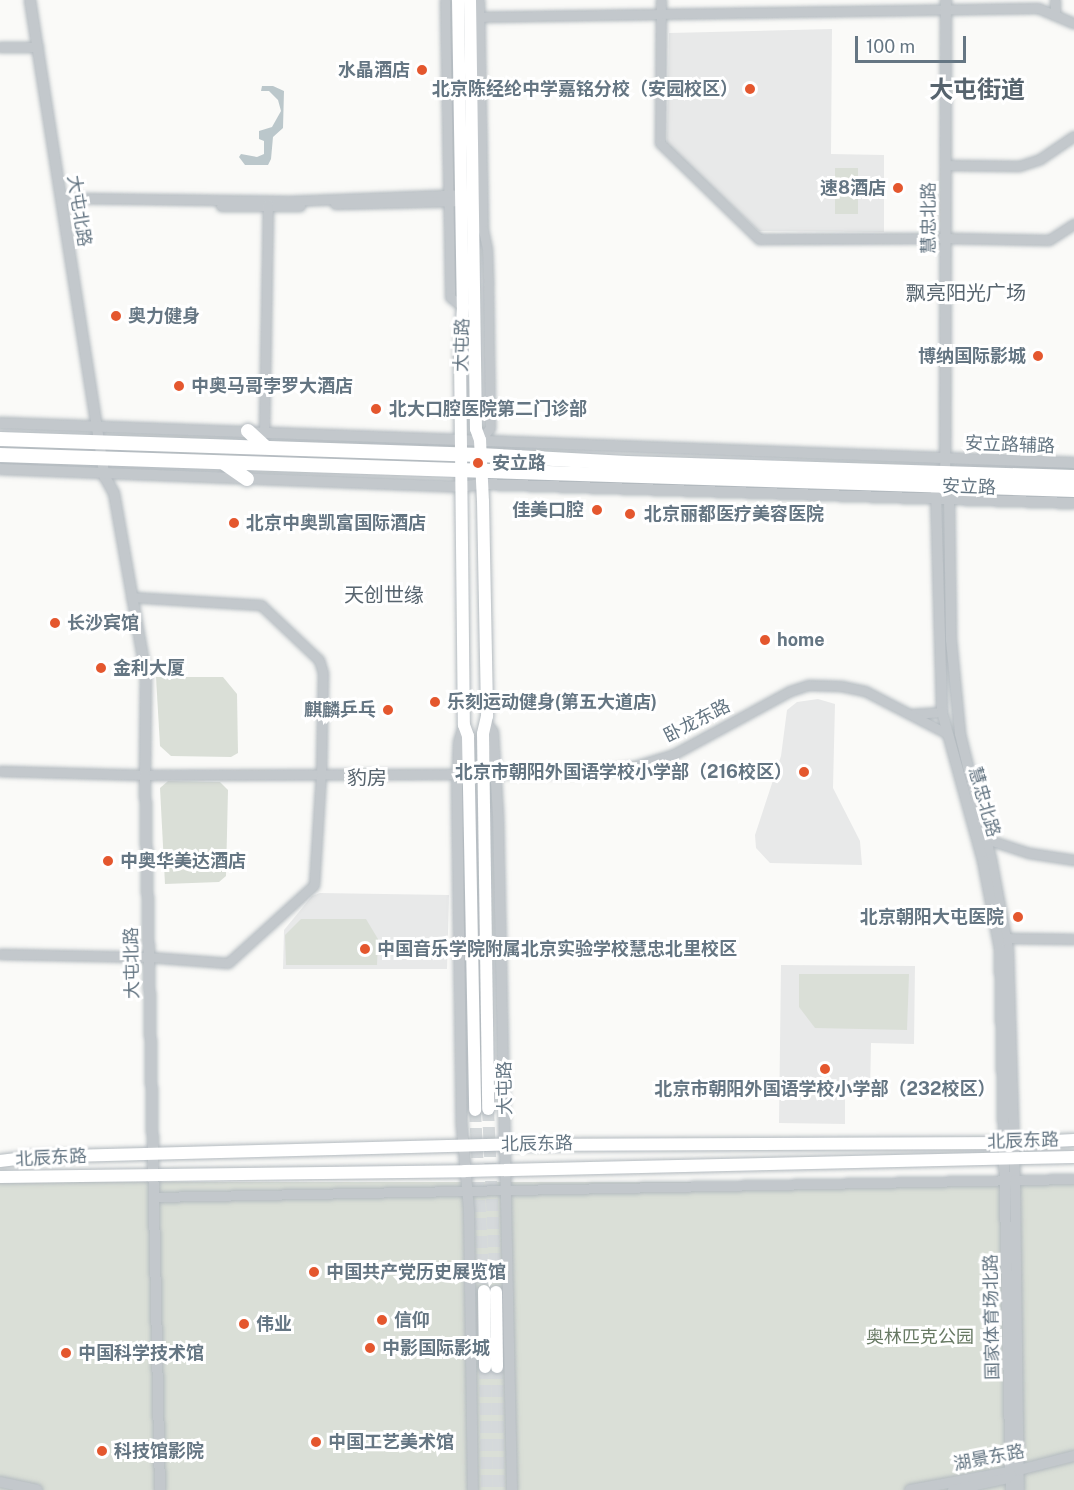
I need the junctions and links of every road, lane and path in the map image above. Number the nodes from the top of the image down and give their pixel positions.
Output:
1 (30, 0) edge
2 (446, 0) edge
3 (458, 0) edge
4 (470, 0) edge
5 (479, 0) edge
6 (661, 0) edge
7 (1055, 0) edge
8 (946, 4) edge
9 (661, 13) junction
10 (1055, 15) junction
11 (475, 17) junction
12 (1074, 23) edge
13 (0, 46) edge
14 (38, 48) junction
15 (1074, 136) edge
16 (946, 165) junction
17 (459, 198) junction
18 (61, 201) junction
19 (269, 204) junction
20 (1074, 224) edge
21 (946, 238) junction
22 (0, 423) edge
23 (97, 426) junction
24 (248, 431) junction
25 (264, 432) junction
26 (0, 439) edge
27 (460, 440) junction
28 (480, 440) junction
29 (99, 441) junction
30 (265, 447) junction
31 (0, 455) edge
32 (461, 455) junction
33 (480, 455) junction
34 (224, 463) junction
35 (1074, 463) edge
36 (103, 466) junction
37 (0, 469) edge
38 (461, 470) junction
39 (480, 477) junction
40 (1074, 477) edge
41 (247, 479) junction
42 (943, 484) junction
43 (461, 487) junction
44 (1074, 490) edge
45 (1074, 503) edge
46 (131, 597) junction
47 (902, 710) junction
48 (942, 712) junction
49 (487, 724) junction
50 (464, 725) junction
51 (946, 733) junction
52 (0, 771) edge
53 (497, 773) junction
54 (457, 774) junction
55 (145, 775) junction
56 (321, 775) junction
57 (986, 839) junction
58 (1074, 860) edge
59 (1007, 938) junction
60 (1074, 939) edge
61 (0, 954) edge
62 (149, 957) junction
63 (488, 1109) tunnel mouth
64 (475, 1110) tunnel mouth
65 (1074, 1140) edge
66 (1010, 1143) junction
67 (505, 1145) junction
68 (463, 1146) junction
69 (153, 1155) junction
70 (1074, 1157) edge
71 (1009, 1158) junction
72 (0, 1161) edge
73 (505, 1170) junction
74 (465, 1171) junction
75 (153, 1176) junction
76 (0, 1177) edge
77 (1074, 1179) edge
78 (1010, 1180) junction
79 (507, 1190) junction
80 (467, 1191) junction
81 (154, 1197) junction
82 (490, 1291) tunnel mouth
83 (491, 1367) tunnel mouth
84 (1074, 1456) edge
85 (1074, 1462) edge
86 (1015, 1473) junction
87 (0, 1482) edge
88 (37, 1490) edge
89 (160, 1490) edge
90 (473, 1490) edge
91 (512, 1490) edge
92 (910, 1490) edge
93 (953, 1490) edge
94 (1011, 1490) edge
95 (1019, 1490) edge

1 - 14 street, 大屯北路
2 - 17 street
3 - 17 main road, 大屯路
4 - 11 main road, 大屯路
5 - 11 street
6 - 9 street
7 - 10 street
8 - 9 street
8 - 10 street
8 - 16 street, 慧忠北路
9 - 11 street
9 - 21 street
10 - 12 street
11 - 17 main road, 大屯路
11 - 28 street
13 - 14 street
14 - 18 street, 大屯北路
15 - 16 street
16 - 21 street, 慧忠北路
17 - 19 street
17 - 27 main road, 大屯路
17 - 28 main road, 大屯路
18 - 19 street
18 - 23 street, 大屯北路
19 - 25 street
20 - 21 street
21 - 42 street, 慧忠北路
22 - 23 street, 安立路
23 - 24 street, 安立路
23 - 29 street, 大屯北路
24 - 25 street, 安立路
24 - 30 main road
25 - 27 street, 安立路
26 - 29 main road
27 - 28 street, 安立路
27 - 32 main road, 大屯路
28 - 33 main road, 大屯路
28 - 42 street, 安立路
29 - 30 main road
29 - 36 street, 大屯北路
30 - 32 main road
31 - 36 main road, 安立路
32 - 33 main road, 安立路
32 - 38 main road, 大屯路
33 - 39 main road, 大屯路
33 - 42 main road, 安立路
34 - 36 main road, 安立路
34 - 38 main road, 安立路
34 - 41 main road
35 - 42 street, 安立路辅路
36 - 37 street, 安立路
36 - 41 street, 安立路
36 - 46 street, 大屯北路
38 - 39 main road, 安立路
38 - 43 main road, 大屯路
39 - 42 main road, 安立路
39 - 43 street, 安立路
39 - 49 main road, 大屯路
40 - 42 main road, 安立路
41 - 43 street, 安立路
42 - 44 main road, 安立路
42 - 45 street
42 - 48 street, 慧忠北路
42 - 57 street, 慧忠北路
43 - 50 main road, 大屯路
46 - 55 street, 大屯北路
46 - 56 street
47 - 48 street, 卧龙东路
47 - 51 street, 卧龙东路
47 - 53 street, 卧龙东路
48 - 51 street, 慧忠北路
49 - 53 street, 大屯路
49 - 63 main road, 大屯路
50 - 54 street, 大屯路
50 - 64 main road, 大屯路
51 - 66 street, 慧忠北路
52 - 55 street
53 - 67 street, 大屯路
54 - 56 street
54 - 68 street, 大屯路
55 - 56 street
55 - 62 street, 大屯北路
56 - 62 street
57 - 58 street
57 - 59 street, 慧忠北路
59 - 60 street
59 - 66 street, 慧忠北路
61 - 62 street
62 - 69 street, 大屯北路
65 - 66 main road, 北辰东路
66 - 67 main road, 北辰东路
66 - 71 street, 国家体育场北路
67 - 68 main road, 北辰东路
67 - 73 street, 大屯路
68 - 69 main road, 北辰东路
68 - 74 street, 大屯路
69 - 72 main road, 北辰东路
69 - 75 street, 大屯北路
70 - 71 main road, 北辰东路
71 - 73 main road, 北辰东路
71 - 78 street, 国家体育场北路
73 - 74 main road, 北辰东路
73 - 79 street, 大屯路
74 - 75 main road, 北辰东路
74 - 80 street, 大屯路
75 - 76 main road, 北辰东路
75 - 81 street, 大屯北路
77 - 78 street
78 - 79 street
78 - 86 street, 国家体育场北路
79 - 80 street
79 - 91 street, 大屯路
80 - 81 street
80 - 90 street, 大屯路
81 - 89 street, 大屯北路
82 - 83 main road
84 - 86 street, 湖景东路
85 - 86 street, 湖景东路
86 - 92 street, 湖景东路
86 - 93 street, 湖景东路
86 - 94 street, 国家体育场北路
86 - 95 street, 国家体育场北路
87 - 88 street

